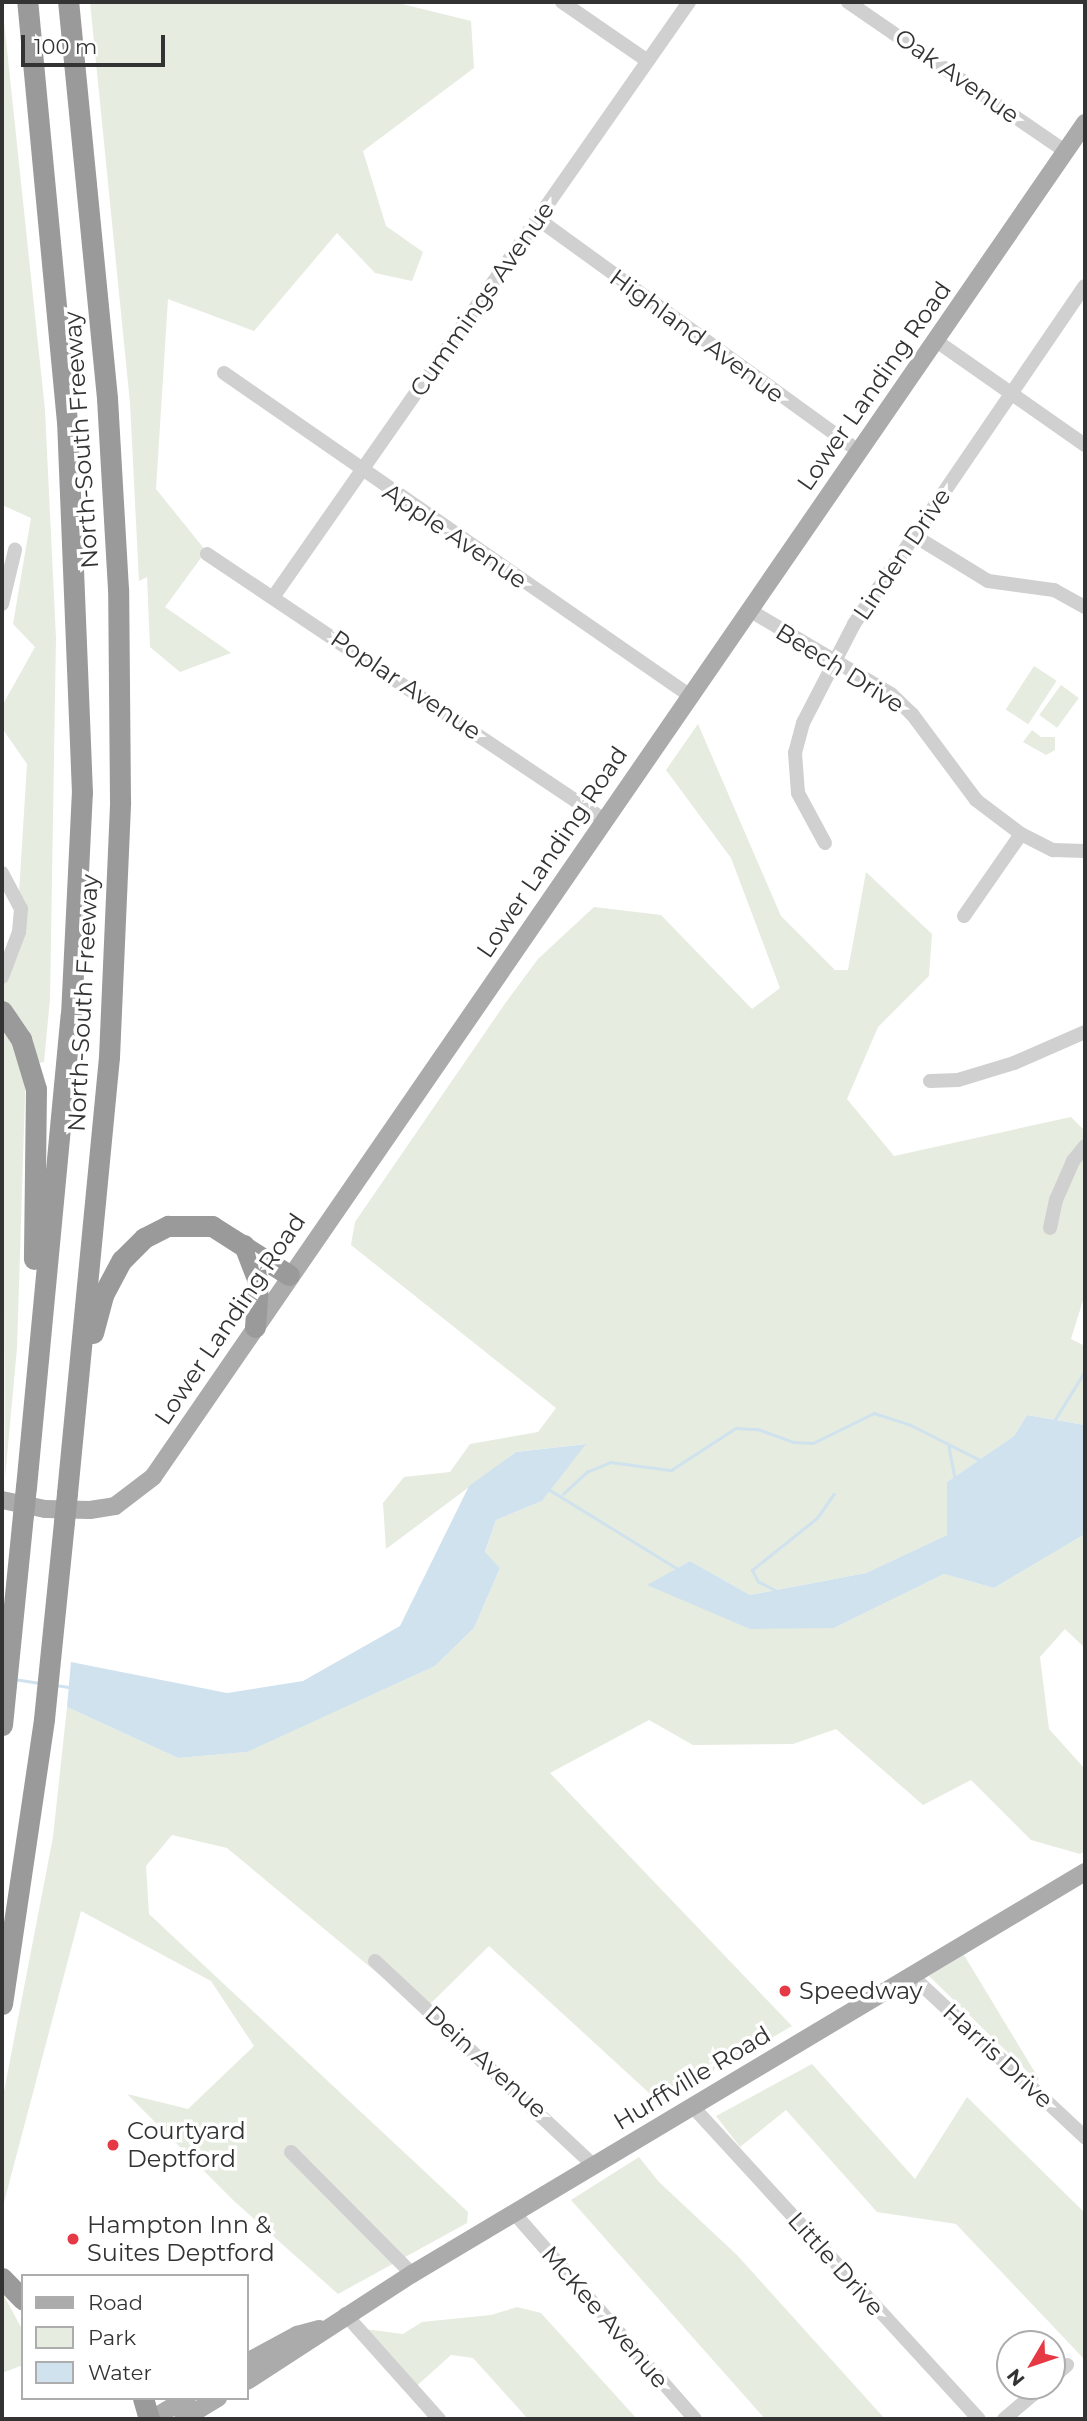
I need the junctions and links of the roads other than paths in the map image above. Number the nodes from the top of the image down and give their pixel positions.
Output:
1 (27, 2) edge
2 (68, 2) edge
3 (562, 2) edge
4 (689, 2) edge
5 (848, 2) edge
6 (648, 61) junction
7 (1085, 123) edge
8 (1066, 152) junction
9 (538, 219) junction
10 (1085, 286) edge
11 (935, 340) junction
12 (224, 373) dead end
13 (1012, 393) junction
14 (1085, 445) edge
15 (858, 451) junction
16 (361, 471) junction
17 (913, 536) junction
18 (15, 550) dead end
19 (207, 554) dead end
20 (274, 596) junction
21 (2, 604) edge
22 (1085, 607) edge
23 (750, 610) junction
24 (834, 662) junction
25 (689, 695) junction
26 (604, 820) junction
27 (1021, 834) junction
28 (825, 844) dead end
29 (1085, 851) edge
30 (2, 873) edge
31 (964, 916) dead end
32 (2, 976) edge
33 (2, 1011) edge
34 (1085, 1032) edge
35 (930, 1081) dead end
36 (1085, 1146) edge
37 (1049, 1228) dead end
38 (244, 1245) junction
39 (289, 1275) junction
40 (255, 1327) junction
41 (78, 1378) junction
42 (34, 1391) junction
43 (2, 1500) edge
44 (2, 1719) edge
45 (1085, 1872) edge
46 (374, 1961) dead end
47 (911, 1975) junction
48 (2, 2004) edge
49 (693, 2107) junction
50 (1085, 2137) edge
51 (291, 2152) dead end
52 (594, 2166) junction
53 (514, 2214) junction
54 (412, 2274) junction
55 (2, 2278) edge
56 (21, 2298) edge
57 (345, 2314) junction
58 (325, 2328) junction
59 (248, 2361) edge
60 (248, 2380) edge
61 (144, 2400) edge
62 (184, 2400) edge
63 (215, 2400) edge
64 (1026, 2400) edge
65 (151, 2419) edge
66 (183, 2419) edge
67 (439, 2419) edge
68 (695, 2419) edge
69 (979, 2419) edge
70 (1004, 2419) edge

1 - 42 highway, North-South Freeway
2 - 41 highway, North-South Freeway
3 - 6 street
4 - 6 street, Cummings Avenue
5 - 8 street, Oak Avenue
6 - 9 street, Cummings Avenue
7 - 8 main road, Lower Landing Road
8 - 11 main road, Lower Landing Road
9 - 15 street, Highland Avenue
9 - 16 street, Cummings Avenue
10 - 13 street, Linden Drive
11 - 13 street
11 - 15 main road, Lower Landing Road
12 - 16 street, Apple Avenue
13 - 14 street
13 - 17 street, Linden Drive
15 - 23 main road, Lower Landing Road
16 - 20 street, Cummings Avenue
16 - 25 street, Apple Avenue
17 - 22 street
17 - 24 street, Linden Drive
18 - 21 street
19 - 20 street, Poplar Avenue
20 - 26 street, Poplar Avenue
23 - 24 street, Beech Drive
23 - 25 main road, Lower Landing Road
24 - 27 street, Beech Drive
24 - 28 street, Linden Drive
25 - 26 main road, Lower Landing Road
26 - 39 main road, Lower Landing Road
27 - 29 street, Beech Drive
27 - 31 street
30 - 32 street
33 - 42 highway
34 - 35 street
36 - 37 street
38 - 39 highway
38 - 40 highway
38 - 41 highway
39 - 40 main road, Lower Landing Road
40 - 43 main road, Lower Landing Road
41 - 48 highway, North-South Freeway, bridge
42 - 44 highway, North-South Freeway, bridge
45 - 47 main road, Hurffville Road
46 - 52 street, Dein Avenue
47 - 49 main road, Hurffville Road
47 - 50 street, Harris Drive
49 - 52 main road, Hurffville Road
49 - 69 street, Little Drive
51 - 54 street
52 - 53 main road, Hurffville Road
53 - 54 main road, Hurffville Road
53 - 68 street, McKee Avenue
54 - 57 main road, Hurffville Road
55 - 56 highway
57 - 58 main road, Hurffville Road
57 - 67 street
58 - 59 main road, Hurffville Road
58 - 60 main road, Hurffville Road
61 - 65 highway
62 - 65 main road
63 - 66 main road
64 - 70 street

